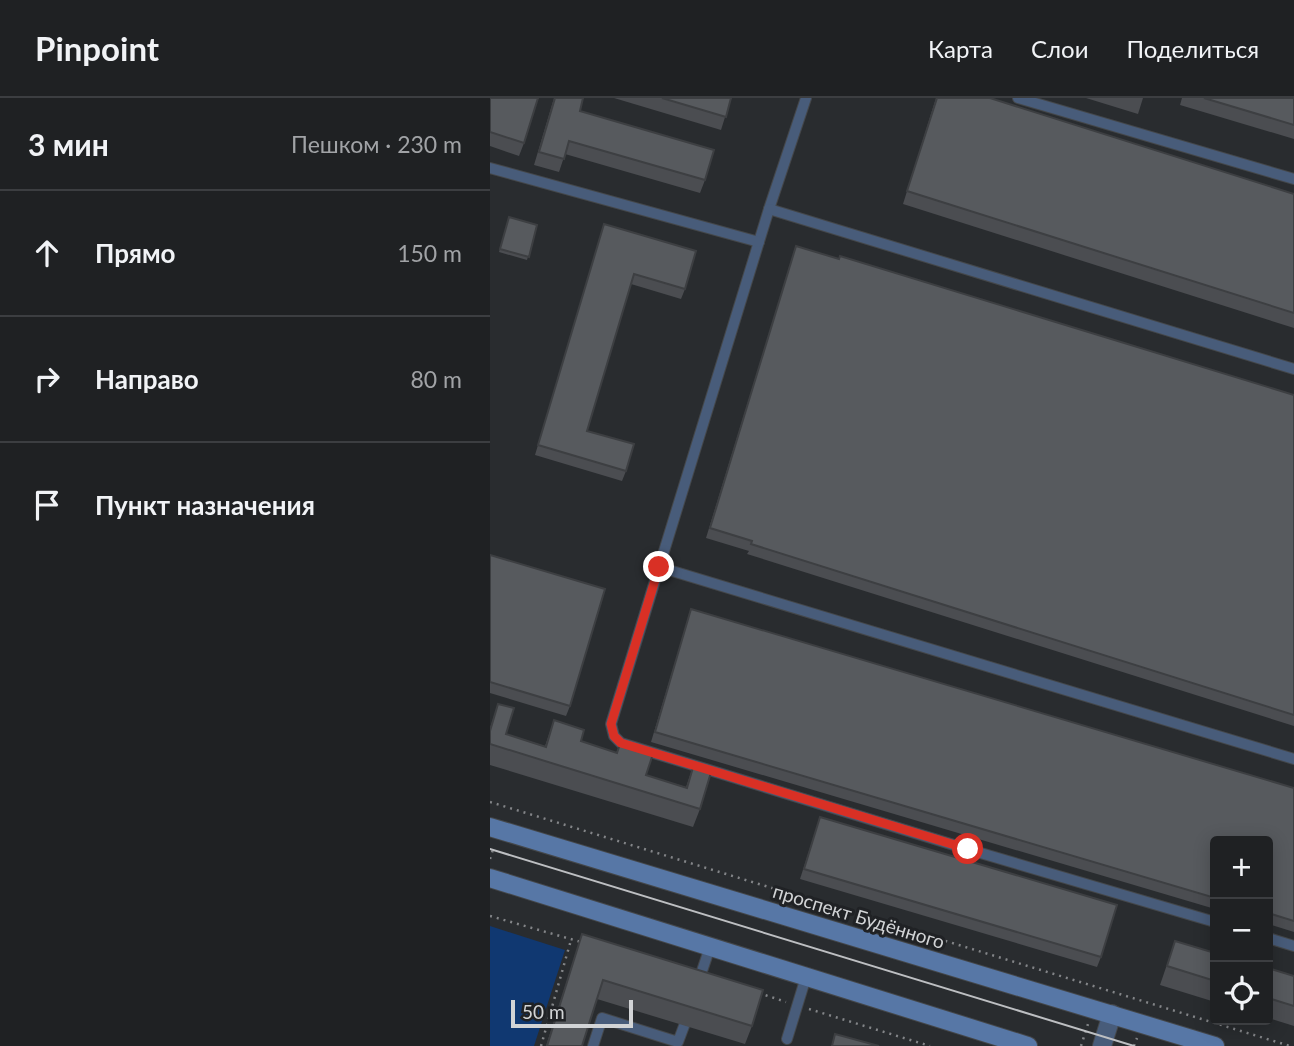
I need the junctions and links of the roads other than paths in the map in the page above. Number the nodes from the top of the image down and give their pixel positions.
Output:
1 (806, 98) edge
2 (1018, 98) edge
3 (490, 168) edge
4 (1294, 179) edge
5 (769, 209) junction
6 (759, 242) junction
7 (1294, 369) edge
8 (659, 567) junction
9 (1294, 760) edge
10 (492, 835) edge
11 (490, 878) edge
12 (1210, 921) edge
13 (1273, 940) edge
14 (1294, 946) edge
15 (710, 947) junction
16 (806, 977) junction
17 (696, 989) edge
18 (1112, 1014) junction
19 (684, 1026) edge
20 (787, 1039) dead end
21 (678, 1044) edge
22 (593, 1046) edge
23 (1028, 1046) edge
24 (1102, 1046) edge
25 (1215, 1046) edge

1 - 5 lane
2 - 4 lane
3 - 6 lane
5 - 6 lane
5 - 7 lane
6 - 8 lane
8 - 9 lane
8 - 12 lane
10 - 18 main road, проспект Будённого
11 - 15 main road
13 - 14 lane
15 - 16 main road
15 - 17 lane
16 - 20 lane
16 - 23 main road
18 - 24 street
18 - 25 main road, проспект Будённого
19 - 21 lane
21 - 22 lane

